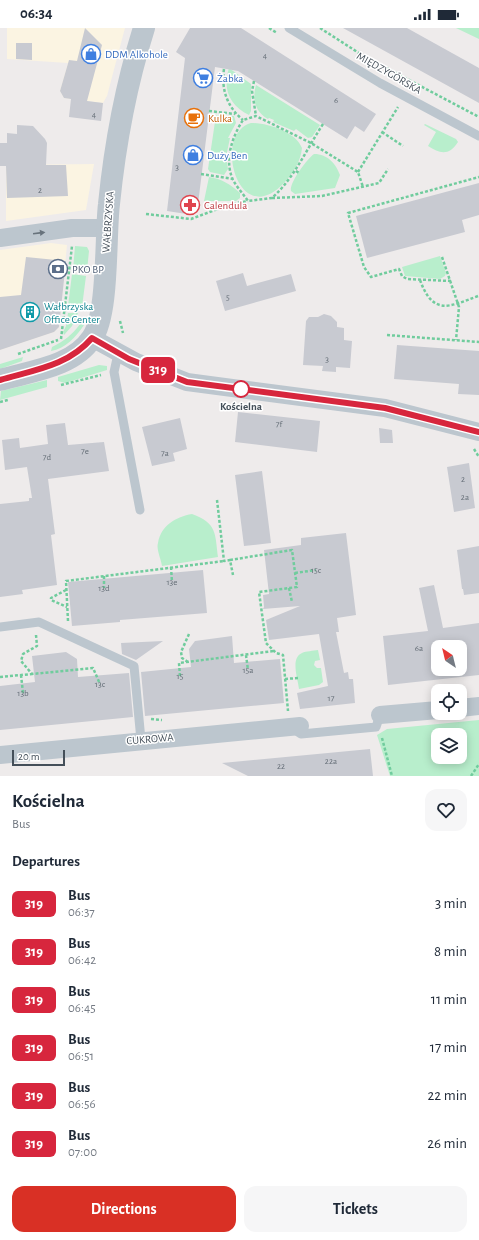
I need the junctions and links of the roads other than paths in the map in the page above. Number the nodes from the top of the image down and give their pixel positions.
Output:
1 (144, 28) edge
2 (289, 28) edge
3 (479, 136) edge
4 (107, 228) junction
5 (0, 238) edge
6 (92, 338) junction
7 (118, 354) junction
8 (0, 380) edge
9 (479, 432) edge
10 (140, 510) dead end
11 (0, 627) edge
12 (479, 706) edge
13 (467, 707) edge
14 (431, 712) edge
15 (380, 723) joint
16 (295, 726) joint
17 (141, 740) junction
18 (0, 755) edge

1 - 4 street, WAŁBRZYSKA
2 - 3 lane, MIĘDZYGÓRSKA
5 -> 4 street
4 - 6 street, WAŁBRZYSKA
6 - 7 street
6 - 8 street, WAŁBRZYSKA
7 - 9 street
7 - 10 lane
11 - 17 lane
12 - 13 street
14 - 15 street
15 - 16 lane
16 - 17 street, CUKROWA
17 - 18 street, CUKROWA

